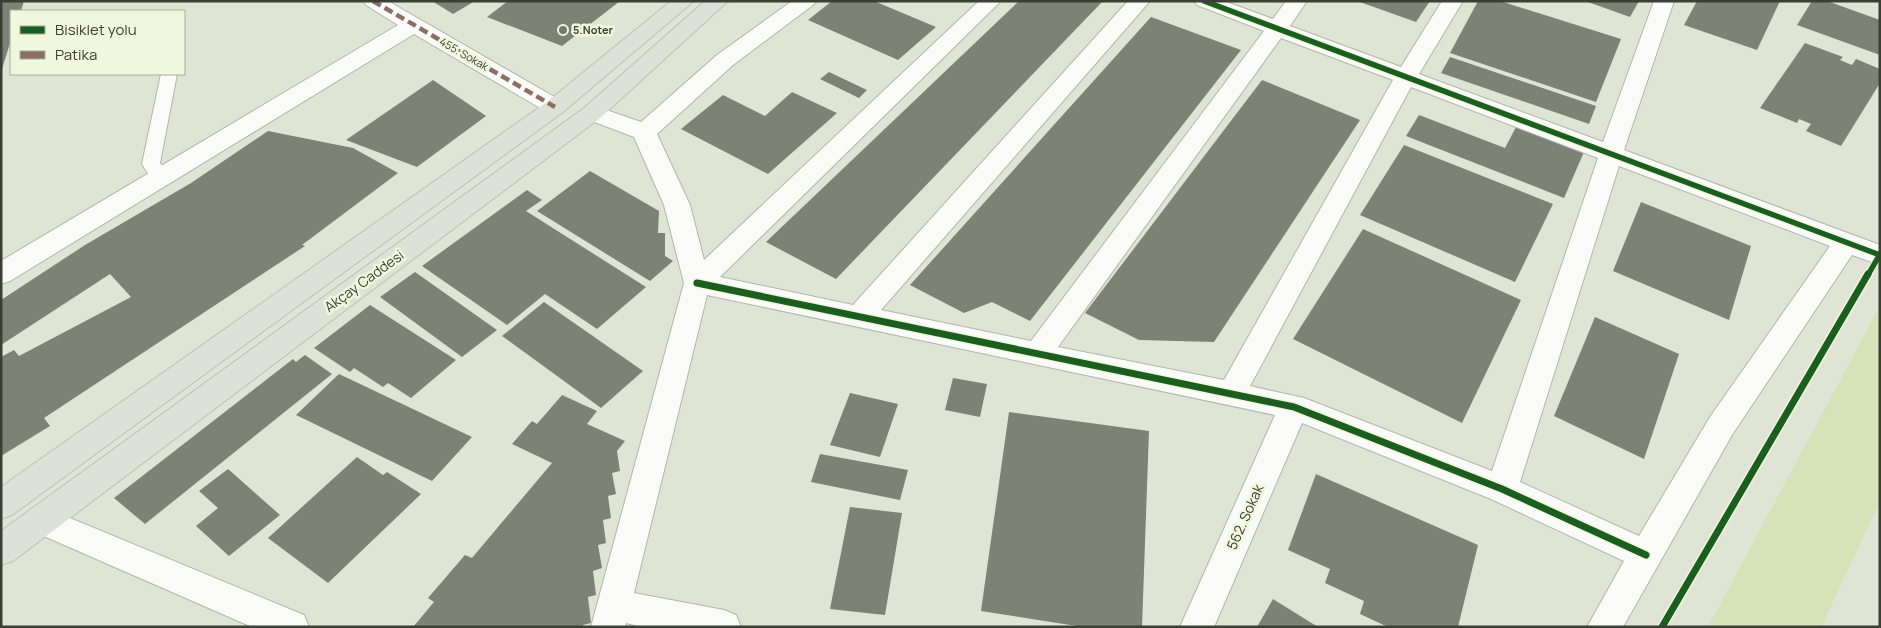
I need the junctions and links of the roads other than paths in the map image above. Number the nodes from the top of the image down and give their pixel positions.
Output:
1 (372, 1) edge
2 (684, 1) edge
3 (718, 1) edge
4 (806, 1) edge
5 (991, 1) edge
6 (1140, 1) edge
7 (1204, 1) edge
8 (1297, 1) edge
9 (1453, 1) edge
10 (1664, 1) edge
11 (413, 25) junction
12 (1277, 28) junction
13 (169, 75) edge
14 (1406, 76) junction
15 (555, 107) junction
16 (592, 113) junction
17 (644, 132) junction
18 (1611, 154) junction
19 (162, 177) junction
20 (1847, 242) junction
21 (1880, 255) edge
22 (1, 274) edge
23 (696, 283) junction
24 (859, 317) junction
25 (1037, 354) junction
26 (1231, 394) junction
27 (1294, 407) junction
28 (1502, 489) junction
29 (1, 505) edge
30 (41, 520) junction
31 (1, 550) edge
32 (1646, 555) junction
33 (612, 616) edge
34 (292, 627) edge
35 (724, 627) edge
36 (1197, 627) edge
37 (1604, 627) edge

1 - 11 street, 455. Sokak
2 - 15 main road
3 - 16 main road, Akçay Caddesi
4 - 17 street
5 - 23 street
6 - 24 street
7 - 12 street
8 - 12 street
9 - 14 street
10 - 18 street
11 - 15 street, 455. Sokak
11 - 19 street
12 - 14 street
12 - 25 street
13 - 19 lane
14 - 18 street
14 - 26 street
15 - 29 main road
16 - 17 street
16 - 30 main road, Akçay Caddesi
17 - 23 street
18 - 20 street
18 - 28 street
19 - 22 street
20 - 21 street
20 - 32 street
23 - 24 street
23 - 33 street
24 - 25 street
25 - 26 street
26 - 27 street
27 - 28 street
27 - 36 street, 562. Sokak
28 - 32 street
30 - 31 main road, Akçay Caddesi
30 - 34 street
32 - 37 street
33 - 35 street

